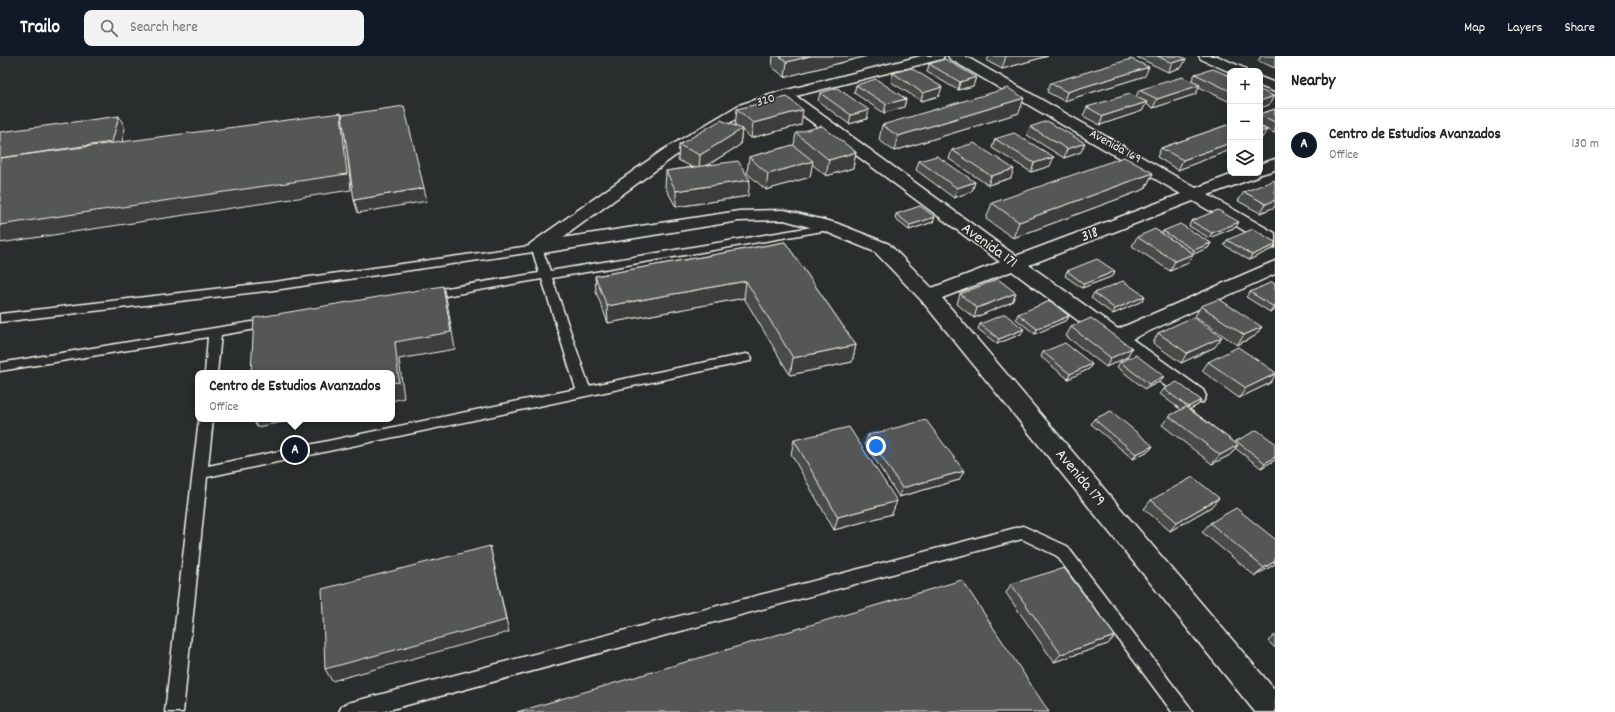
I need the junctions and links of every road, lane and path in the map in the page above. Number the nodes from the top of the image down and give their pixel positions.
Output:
1 (937, 56) edge
2 (955, 56) edge
3 (1206, 56) edge
4 (1232, 68) edge
5 (1263, 82) edge
6 (1275, 88) edge
7 (784, 96) junction
8 (1275, 164) edge
9 (1263, 169) edge
10 (1243, 176) edge
11 (1195, 193) junction
12 (830, 227) junction
13 (1275, 240) edge
14 (537, 248) junction
15 (1014, 264) junction
16 (1275, 267) edge
17 (547, 274) junction
18 (929, 296) junction
19 (416, 297) edge
20 (0, 318) edge
21 (285, 320) edge
22 (215, 332) junction
23 (1117, 338) junction
24 (746, 358) dead end
25 (0, 367) edge
26 (211, 370) edge
27 (584, 392) junction
28 (1195, 396) edge
29 (206, 422) edge
30 (200, 473) junction
31 (174, 712) edge
32 (348, 712) edge
33 (1183, 712) edge
34 (1274, 712) edge

1 - 7 street, 320
2 - 11 street, Avenida 169
3 - 4 street
5 - 6 street
7 - 14 street, 320
7 - 15 street, Avenida 171
8 - 9 street
10 - 11 street, 318
11 - 13 street, Avenida 169
11 - 15 street, 318
12 - 14 street
12 - 17 lane
12 - 18 street, Avenida 179
14 - 17 lane
14 - 20 lane
15 - 18 street, 318
15 - 23 street, Avenida 171
16 - 23 street
17 - 19 lane
17 - 27 lane
18 - 34 street, Avenida 179
21 - 22 lane
22 - 25 lane
22 - 26 lane
23 - 28 street, Avenida 171
24 - 27 lane
27 - 30 lane
29 - 30 lane
30 - 31 lane
32 - 33 lane

